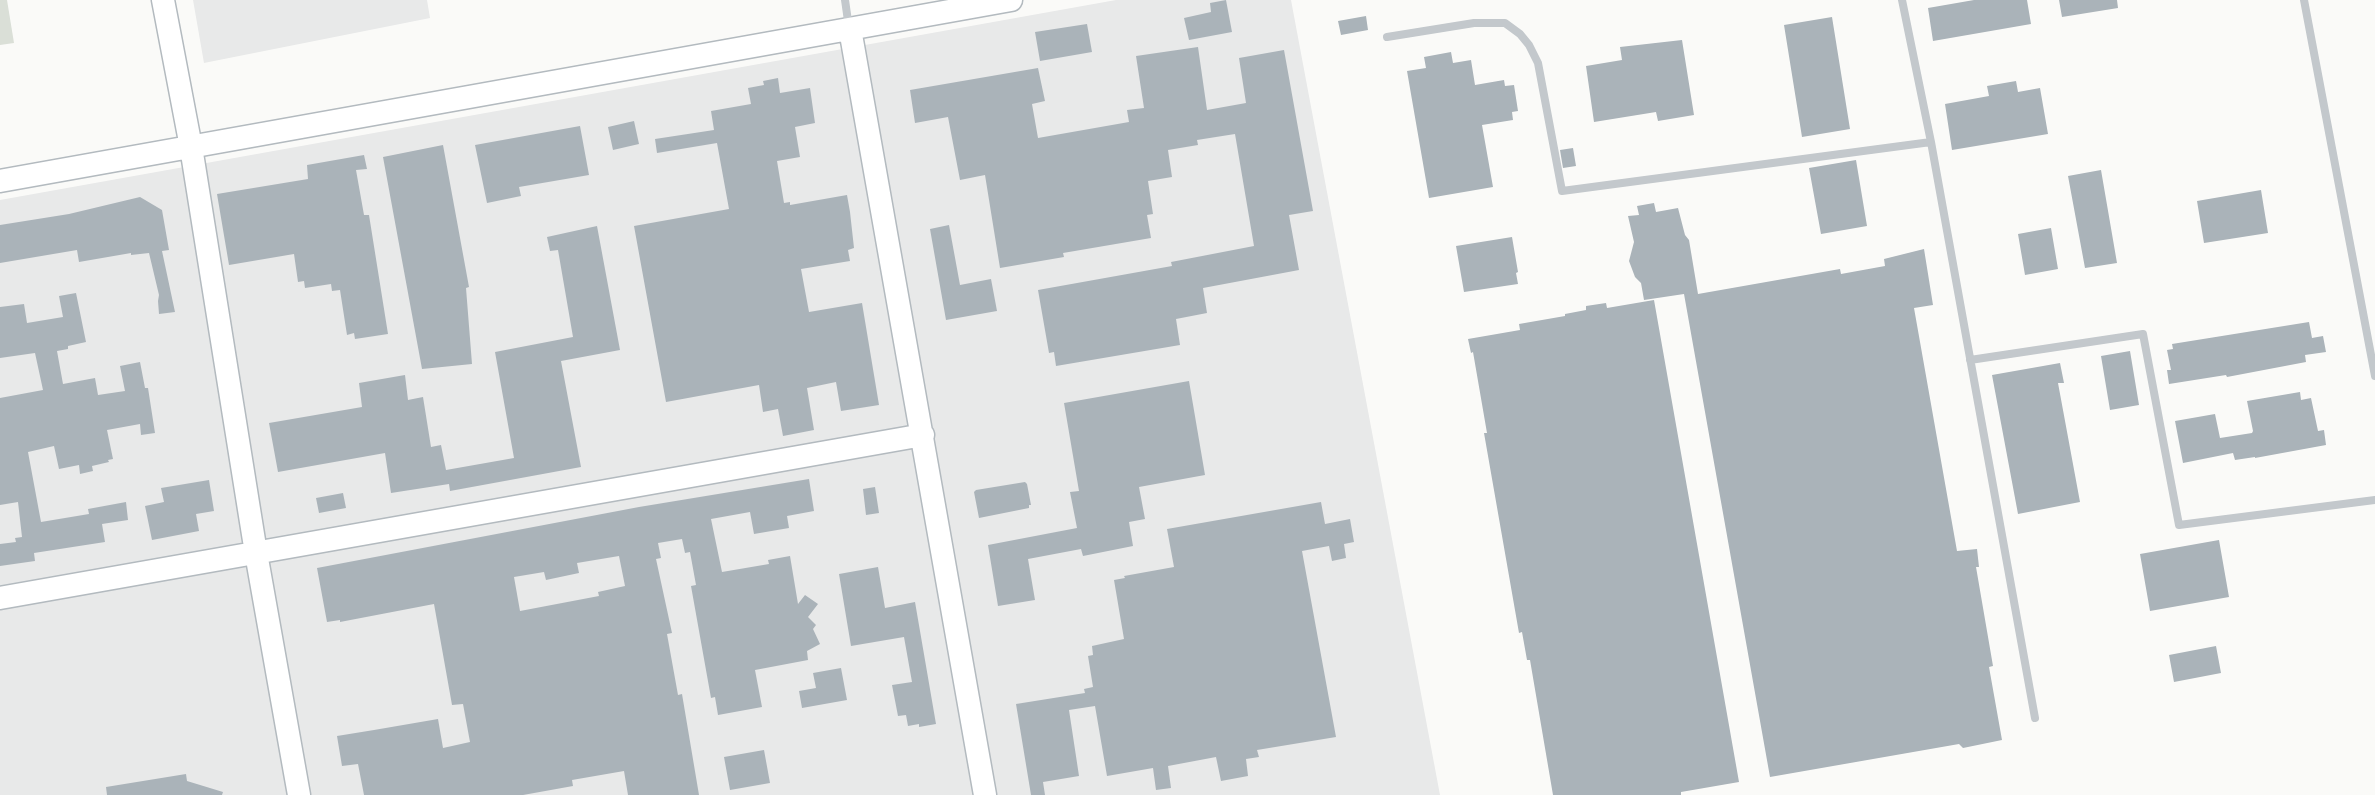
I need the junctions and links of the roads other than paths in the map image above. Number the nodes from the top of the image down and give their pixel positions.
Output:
1 (163, 0) edge
2 (845, 0) edge
3 (1011, 0) edge
4 (1902, 0) edge
5 (2304, 0) edge
6 (850, 28) junction
7 (1387, 37) dead end
8 (1931, 142) junction
9 (190, 148) junction
10 (0, 181) edge
11 (1970, 360) junction
12 (2375, 376) edge
13 (923, 435) junction
14 (2375, 500) edge
15 (256, 553) junction
16 (0, 598) edge
17 (2035, 718) dead end
18 (299, 795) edge
19 (985, 795) edge

1 - 9 street
2 - 6 lane
3 - 6 street
4 - 8 lane
5 - 12 lane
6 - 9 street
6 - 13 street
7 - 8 lane
8 - 11 lane
9 - 10 street
9 - 15 street
11 - 14 lane
11 - 17 lane
13 - 15 street
13 - 19 street
15 - 16 street
15 - 18 street

